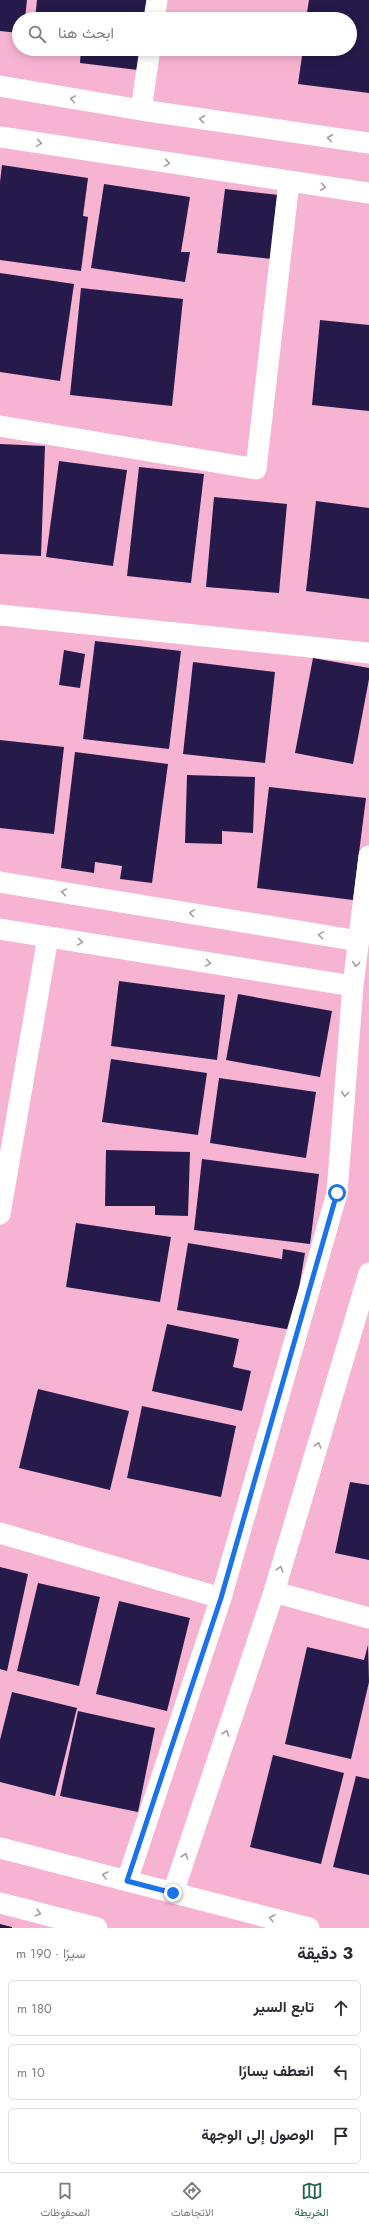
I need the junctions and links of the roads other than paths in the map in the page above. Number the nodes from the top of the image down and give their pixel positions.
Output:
1 (157, 0) edge
2 (155, 12) edge
3 (149, 56) edge
4 (0, 86) edge
5 (141, 110) junction
6 (0, 137) edge
7 (369, 144) edge
8 (289, 182) junction
9 (369, 193) edge
10 (0, 426) edge
11 (0, 615) edge
12 (369, 653) edge
13 (369, 856) edge
14 (0, 882) edge
15 (0, 929) edge
16 (48, 937) junction
17 (359, 941) junction
18 (354, 986) junction
19 (0, 1211) edge
20 (369, 1273) edge
21 (0, 1533) edge
22 (274, 1592) junction
23 (221, 1598) junction
24 (369, 1618) edge
25 (0, 1848) edge
26 (127, 1881) junction
27 (173, 1893) junction
28 (0, 1903) edge
29 (97, 1928) edge
30 (309, 1928) edge

1 - 2 street
3 - 5 street
5 -> 4 street
7 -> 5 street
6 -> 8 street
8 -> 9 street
8 - 10 street
11 - 12 street
13 - 17 street
17 -> 14 street
15 - 16 street
16 -> 18 street
16 - 19 street
17 -> 18 street
18 -> 23 street
22 -> 20 street
21 - 23 street
22 - 24 street
27 -> 22 street
23 - 26 street
26 -> 25 street
26 - 27 street
30 -> 27 street
28 -> 29 street

